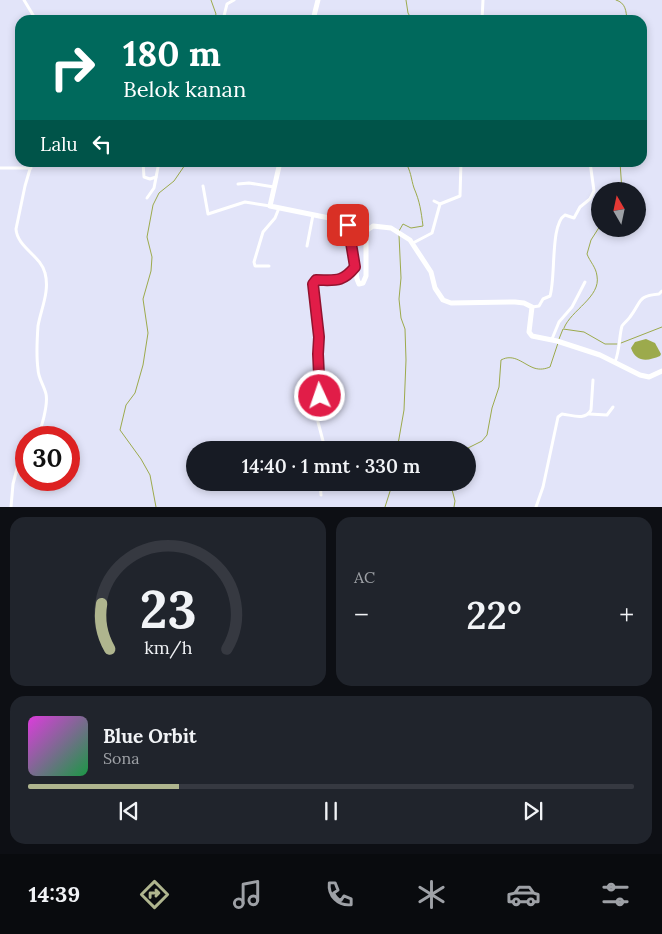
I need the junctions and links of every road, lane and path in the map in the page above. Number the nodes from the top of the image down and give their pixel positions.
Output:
1 (24, 0) edge
2 (234, 0) edge
3 (318, 0) edge
4 (483, 0) edge
5 (33, 15) edge
6 (224, 15) edge
7 (314, 15) edge
8 (482, 15) edge
9 (143, 167) edge
10 (158, 167) edge
11 (279, 167) edge
12 (461, 167) edge
13 (591, 167) edge
14 (0, 168) edge
15 (31, 168) joint
16 (157, 177) junction
17 (238, 184) dead end
18 (203, 186) dead end
19 (274, 187) junction
20 (147, 198) dead end
21 (434, 201) dead end
22 (440, 204) junction
23 (270, 206) junction
24 (279, 207) junction
25 (313, 214) junction
26 (413, 243) junction
27 (307, 246) dead end
28 (269, 266) dead end
29 (355, 267) junction
30 (585, 282) dead end
31 (662, 291) edge
32 (532, 307) junction
33 (552, 340) junction
34 (616, 362) junction
35 (662, 371) edge
36 (593, 380) dead end
37 (613, 407) dead end
38 (589, 414) junction
39 (41, 426) edge
40 (323, 441) edge
41 (15, 476) edge
42 (321, 491) edge
43 (321, 495) dead end
44 (11, 506) edge
45 (536, 506) edge

1 - 5 street
2 - 6 street
3 - 7 street
4 - 8 street
9 - 16 street
10 - 16 street
11 - 19 street
12 - 22 street
13 - 32 street
14 - 15 street
15 - 39 street
16 - 20 street
17 - 19 street
18 - 23 street
19 - 23 street
21 - 22 street
22 - 26 street
23 - 24 street
24 - 25 street
24 - 28 street
25 - 27 street
25 - 29 street
26 - 29 street
26 - 32 street
29 - 40 street
30 - 33 street
31 - 34 street
32 - 33 street
33 - 34 street
34 - 35 street
36 - 38 street
37 - 38 street
38 - 45 street
41 - 44 street
42 - 43 street

